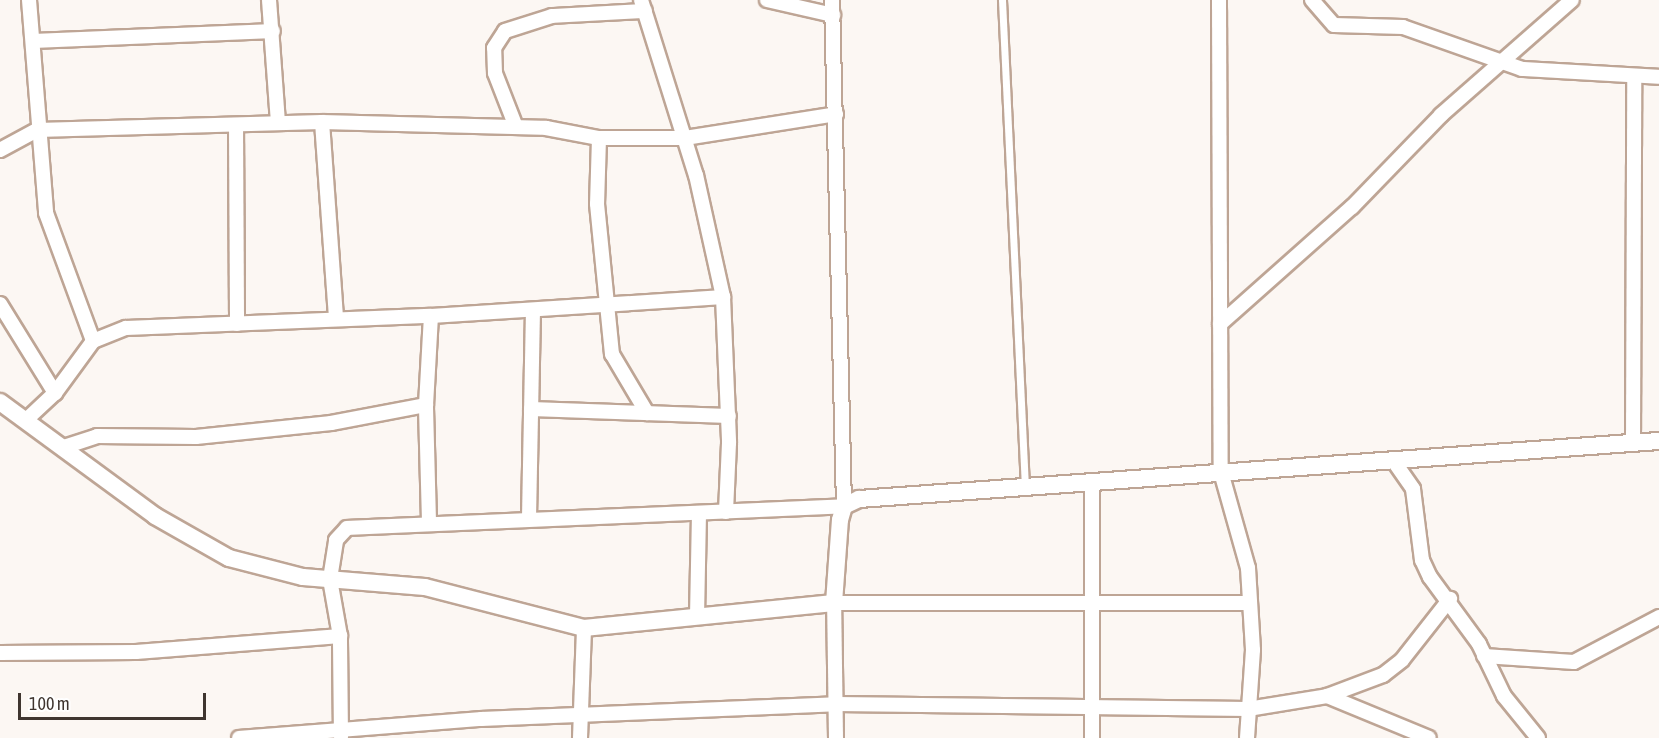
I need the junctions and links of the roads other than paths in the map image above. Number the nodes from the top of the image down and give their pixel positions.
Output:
1 (29, 0) edge
2 (269, 0) edge
3 (767, 0) edge
4 (832, 0) edge
5 (1002, 0) edge
6 (1219, 0) edge
7 (1312, 0) edge
8 (1572, 0) edge
9 (643, 5) edge
10 (833, 15) junction
11 (273, 31) junction
12 (34, 41) junction
13 (1502, 61) junction
14 (1634, 76) junction
15 (1659, 77) edge
16 (836, 114) junction
17 (322, 122) junction
18 (278, 123) junction
19 (236, 125) junction
20 (516, 127) junction
21 (37, 130) junction
22 (599, 138) junction
23 (685, 138) junction
24 (0, 150) edge
25 (723, 297) junction
26 (0, 304) edge
27 (604, 306) junction
28 (533, 310) junction
29 (431, 316) junction
30 (336, 319) junction
31 (237, 324) junction
32 (1220, 324) junction
33 (93, 341) junction
34 (55, 393) junction
35 (0, 402) edge
36 (426, 405) junction
37 (531, 410) junction
38 (647, 413) junction
39 (729, 416) junction
40 (26, 420) junction
41 (1659, 441) edge
42 (1633, 443) junction
43 (64, 447) junction
44 (1393, 460) junction
45 (1221, 472) junction
46 (1092, 482) junction
47 (1025, 487) junction
48 (844, 506) junction
49 (726, 512) junction
50 (699, 513) junction
51 (529, 518) junction
52 (429, 522) junction
53 (330, 579) junction
54 (1450, 599) junction
55 (834, 603) junction
56 (1250, 603) junction
57 (1093, 606) junction
58 (697, 617) junction
59 (1659, 617) edge
60 (584, 628) junction
61 (340, 636) junction
62 (0, 654) edge
63 (1484, 656) junction
64 (1327, 696) junction
65 (836, 704) junction
66 (1248, 709) junction
67 (1092, 711) junction
68 (580, 716) junction
69 (341, 734) edge
70 (239, 738) edge
71 (580, 738) edge
72 (836, 738) edge
73 (1092, 738) edge
74 (1247, 738) edge
75 (1429, 738) edge
76 (1538, 738) edge

1 - 12 street
2 - 11 street
3 - 10 street
4 - 10 street
5 - 47 lane
6 - 32 street
7 - 13 street
8 - 13 street
9 - 20 street
9 - 23 street
10 - 16 street
11 - 12 street
11 - 18 street
12 - 21 street
13 - 14 street
13 - 32 street
14 - 15 street
14 - 42 street
16 - 23 street
16 - 48 street
17 - 18 street
17 - 20 street
17 - 30 street
18 - 19 street
19 - 21 street
19 - 31 street
20 - 22 street
21 - 24 street
21 - 33 street
22 - 23 street
22 - 27 street
23 - 25 street
25 - 27 street
25 - 39 street
26 - 34 street
27 - 28 street
27 - 38 street
28 - 29 street
28 - 37 street
29 - 30 street
29 - 36 street
30 - 31 street
31 - 33 street
32 - 45 street
33 - 34 street
34 - 40 street
35 - 40 street
36 - 43 street
36 - 52 street
37 - 38 street
37 - 51 street
38 - 39 street
39 - 49 street
40 - 43 street
41 - 42 street
42 - 44 street
43 - 53 street
44 - 45 street
44 - 54 street
45 - 46 street
45 - 56 street
46 - 47 street
46 - 57 street
47 - 48 street
48 - 49 street
48 - 55 street
49 - 50 street
50 - 51 street
50 - 58 street
51 - 52 street
52 - 53 street
53 - 60 street
53 - 61 street
54 - 63 street
54 - 64 street
55 - 57 street
55 - 58 street
55 - 65 street
56 - 57 street
56 - 66 street
57 - 67 street
58 - 60 street
59 - 63 street
60 - 68 street
61 - 62 street
61 - 69 street
63 - 76 street
64 - 66 street
64 - 75 street
65 - 67 street
65 - 68 street
65 - 72 street
66 - 67 street
66 - 74 street
67 - 73 street
68 - 69 street
68 - 71 street
69 - 70 street

